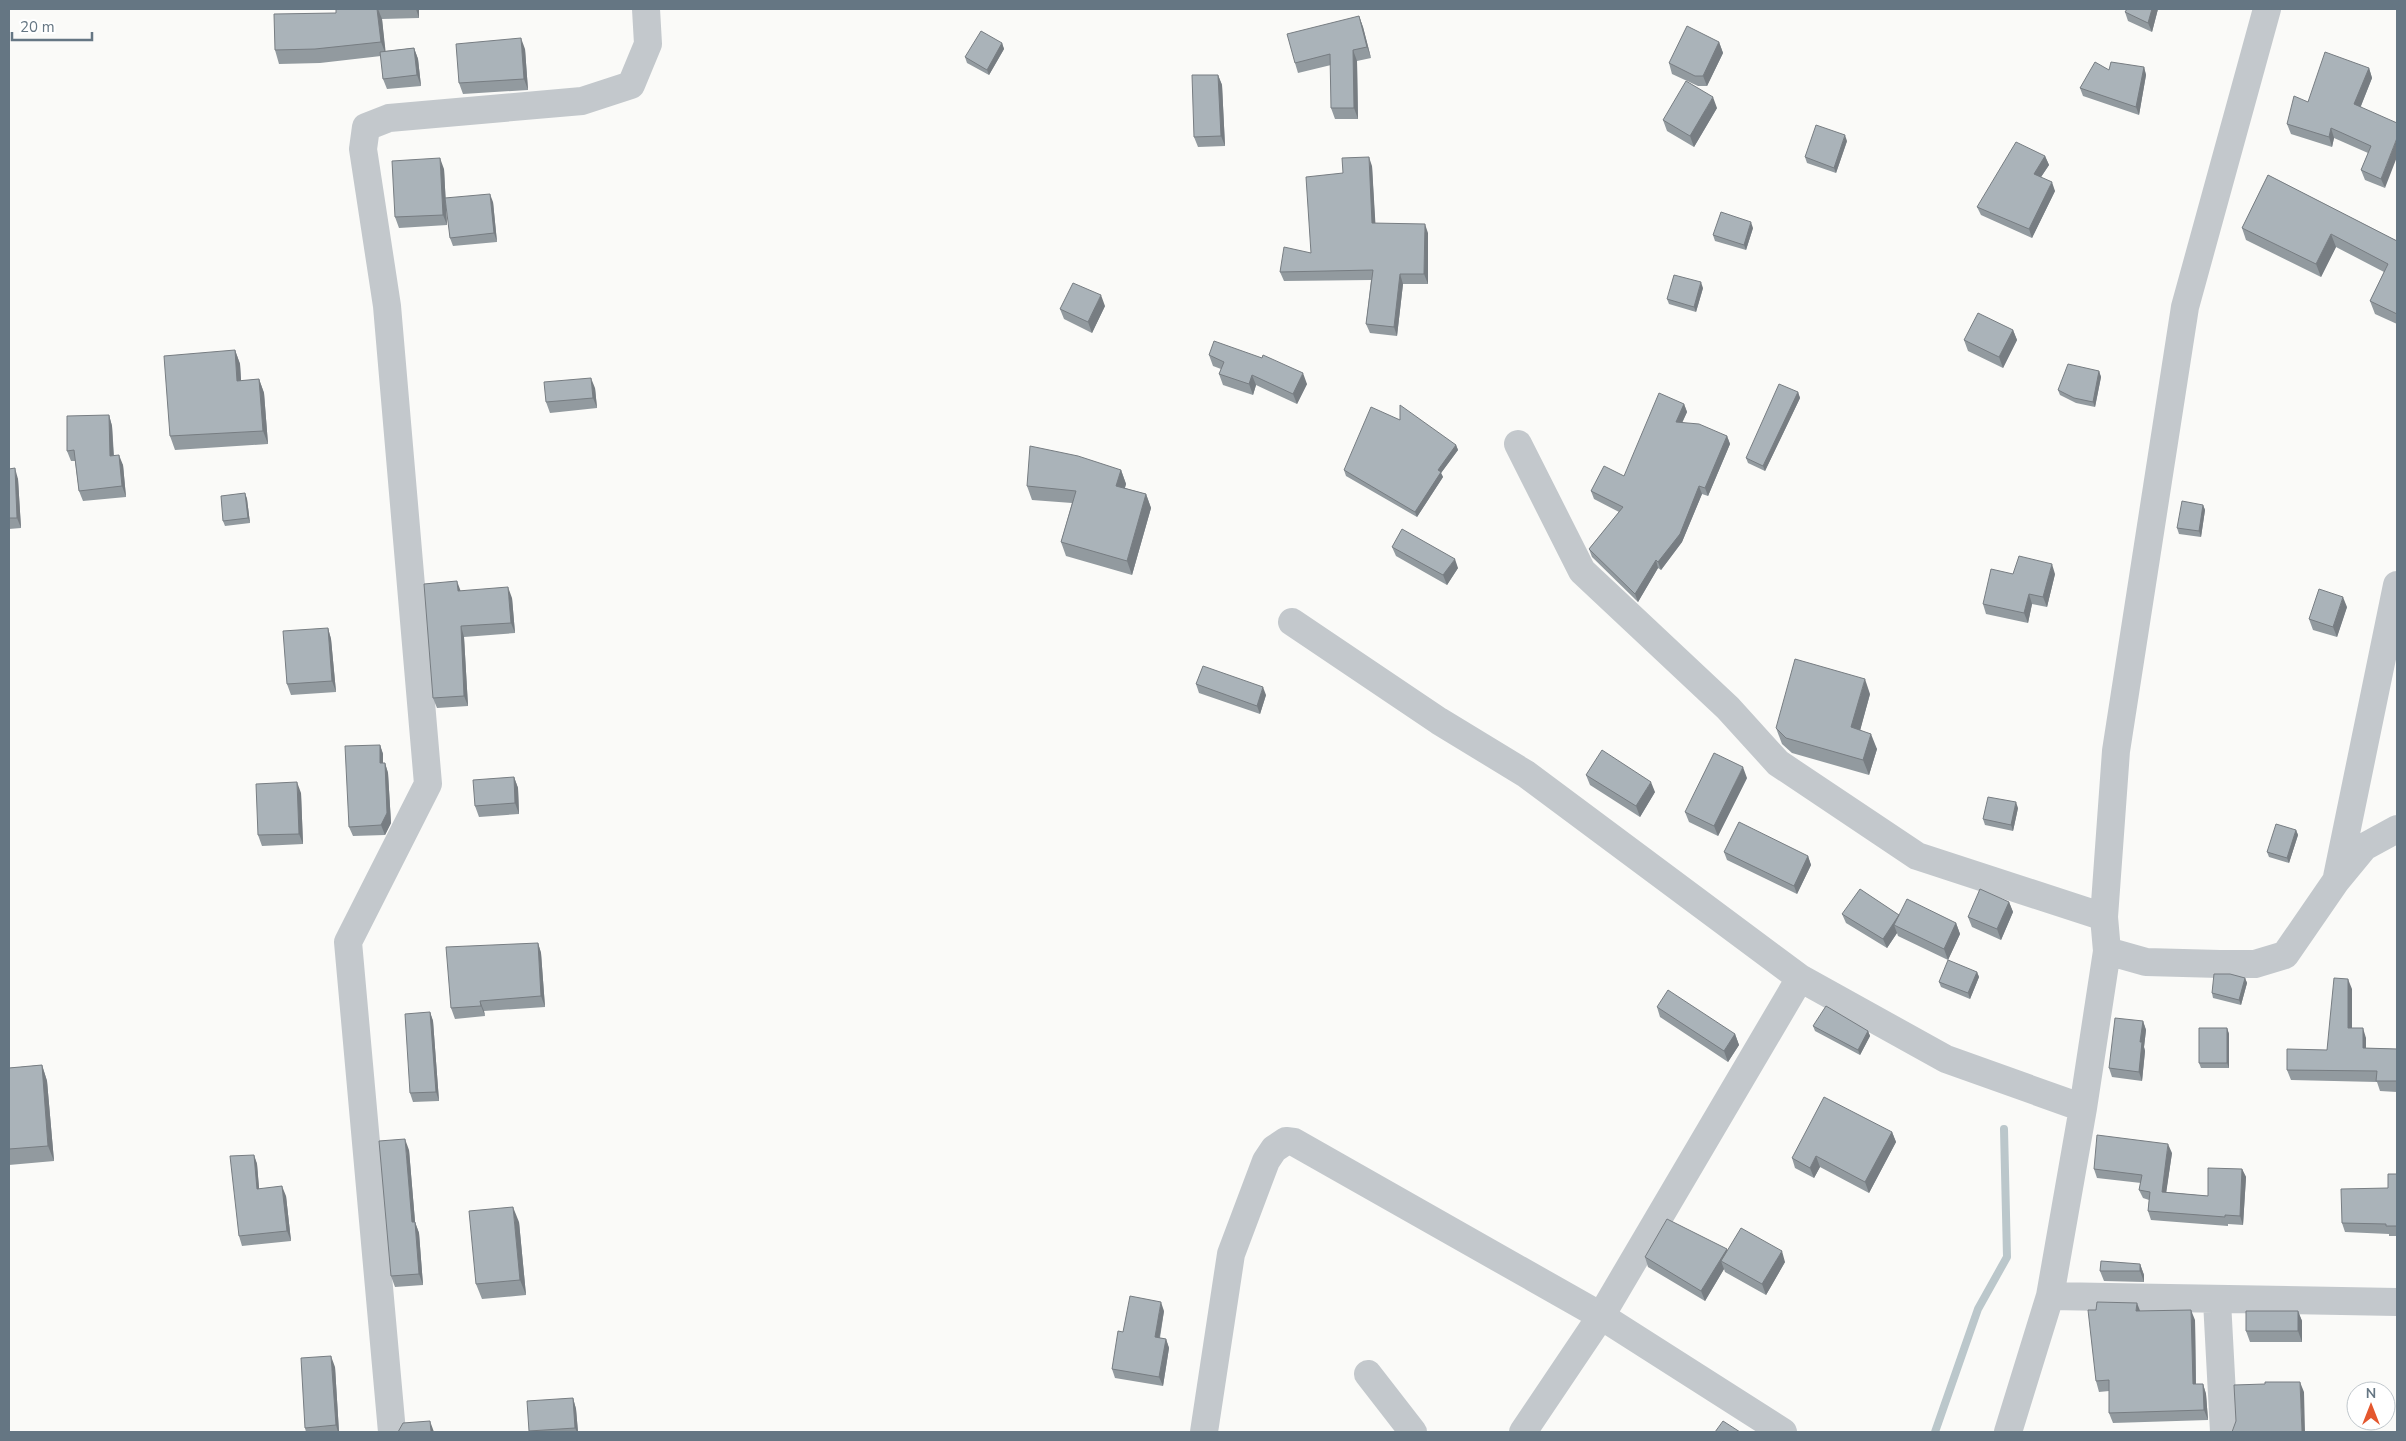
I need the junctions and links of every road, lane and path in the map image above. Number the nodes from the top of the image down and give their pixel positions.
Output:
1 (646, 9) edge
2 (2267, 9) edge
3 (1518, 444) dead end
4 (2397, 585) edge
5 (1292, 622) dead end
6 (2397, 830) edge
7 (2336, 881) junction
8 (2104, 917) junction
9 (2107, 951) junction
10 (1800, 978) junction
11 (2083, 1108) junction
12 (2050, 1296) junction
13 (2217, 1301) junction
14 (2397, 1302) edge
15 (1601, 1316) junction
16 (1368, 1374) dead end
17 (392, 1432) edge
18 (1204, 1432) edge
19 (1413, 1432) edge
20 (1523, 1432) edge
21 (1782, 1432) edge
22 (2008, 1432) edge
23 (2224, 1432) edge

1 - 17 street
2 - 8 street
3 - 8 street
4 - 7 street
5 - 10 street
6 - 7 street
7 - 9 street
8 - 9 street
9 - 11 street
10 - 11 street
10 - 15 street
11 - 12 street
12 - 13 street
12 - 22 street
13 - 14 street
13 - 23 street
15 - 18 street
15 - 20 street
15 - 21 street
16 - 19 street

